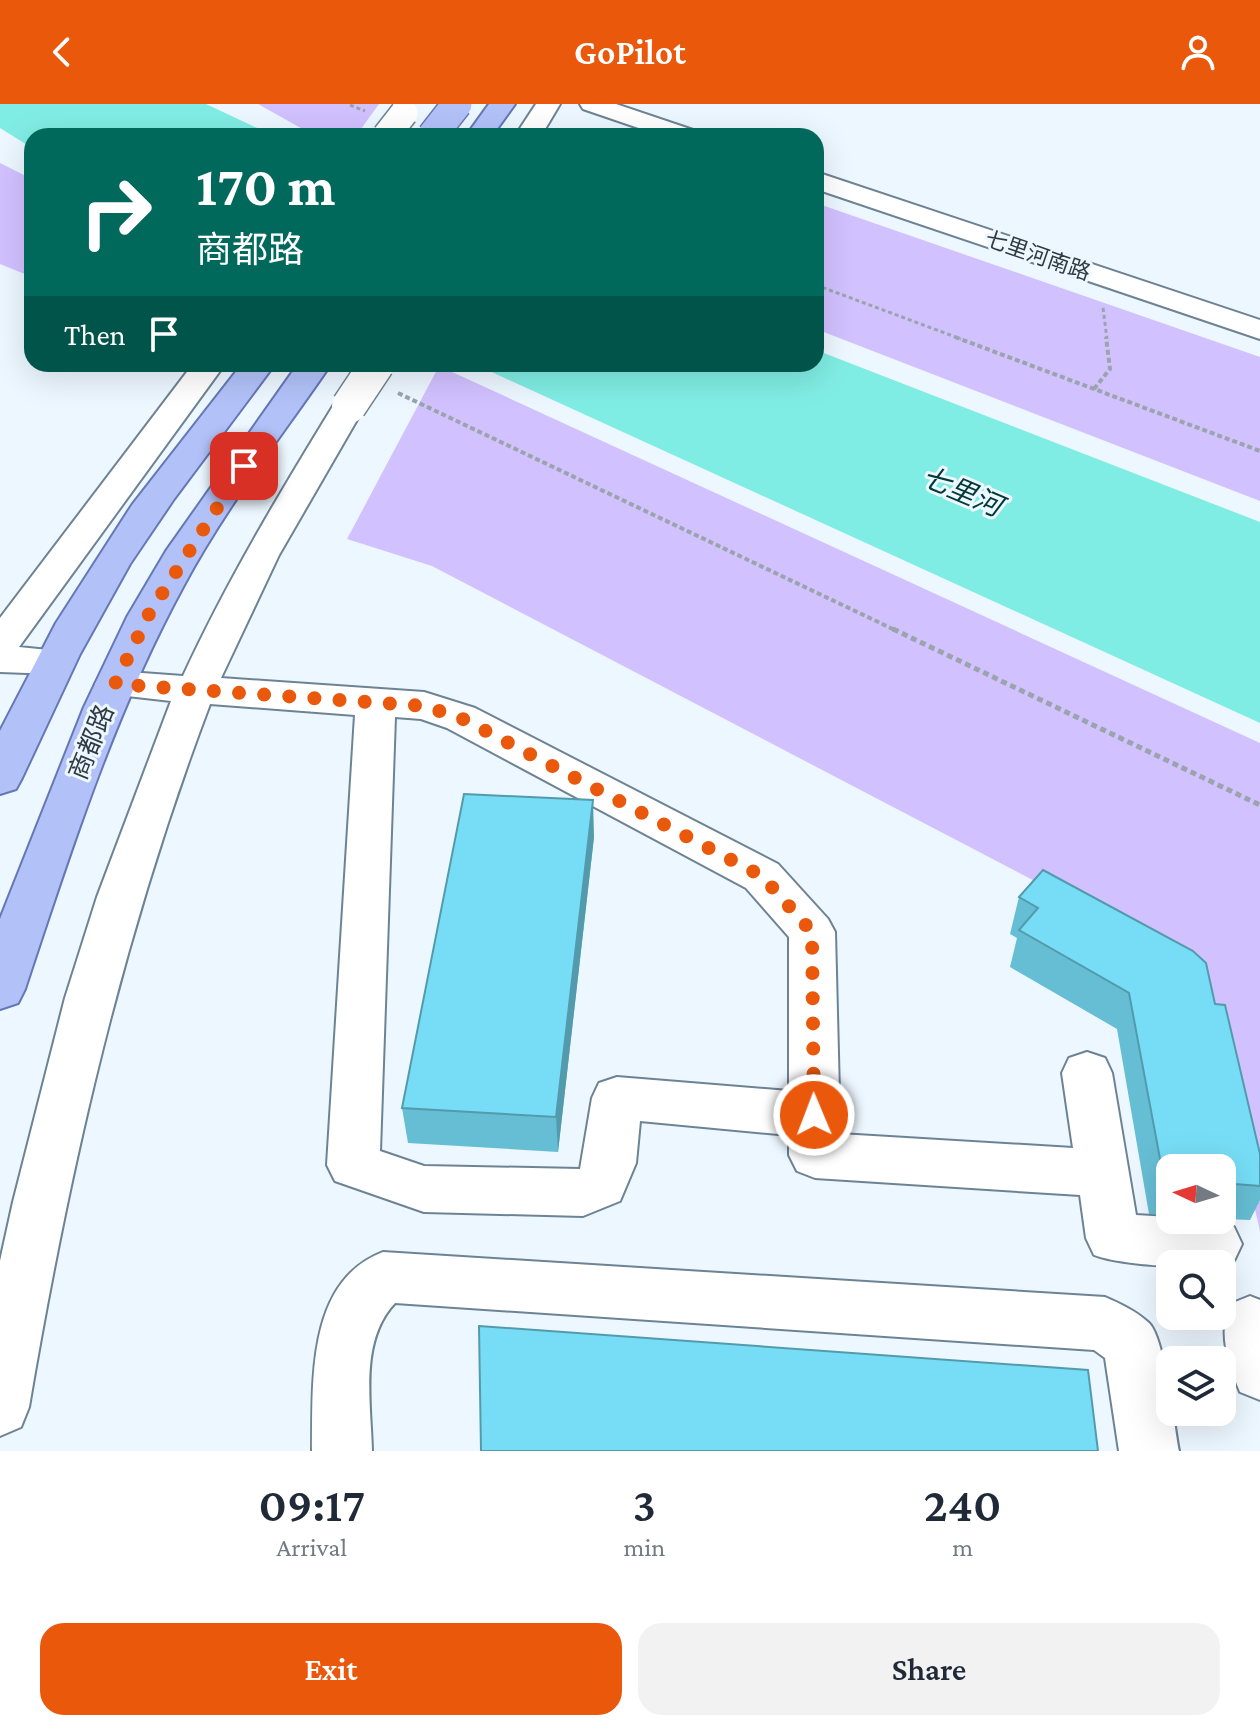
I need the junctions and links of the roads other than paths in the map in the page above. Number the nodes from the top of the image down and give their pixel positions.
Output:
1 (457, 104) edge
2 (548, 104) edge
3 (592, 104) edge
4 (407, 109) edge
5 (392, 128) edge
6 (438, 128) edge
7 (533, 128) edge
8 (663, 128) edge
9 (824, 183) edge
10 (1260, 330) edge
11 (203, 372) edge
12 (253, 372) edge
13 (384, 377) edge
14 (306, 378) edge
15 (0, 645) edge
16 (0, 659) edge
17 (54, 661) junction
18 (115, 684) junction
19 (198, 690) junction
20 (376, 702) junction
21 (9, 736) edge
22 (0, 778) edge
23 (0, 989) edge
24 (1087, 1073) dead end
25 (814, 1115) junction
26 (1103, 1173) junction
27 (1215, 1244) dead end
28 (0, 1407) edge
29 (342, 1451) edge
30 (1149, 1451) edge

1 - 6 main road, bridge
2 - 7 street
3 - 8 street
4 - 5 street, bridge
9 - 10 street, 七里河南路
11 - 15 street
12 - 17 main road
13 - 19 street, bridge
14 - 18 main road, 商都路
16 - 17 street
17 - 21 main road
18 - 19 street
18 - 23 main road, 商都路
19 - 20 street
19 - 28 street
20 - 25 street
20 - 25 street
21 - 22 main road
24 - 26 street
25 - 26 street
26 - 27 street
29 - 30 street

